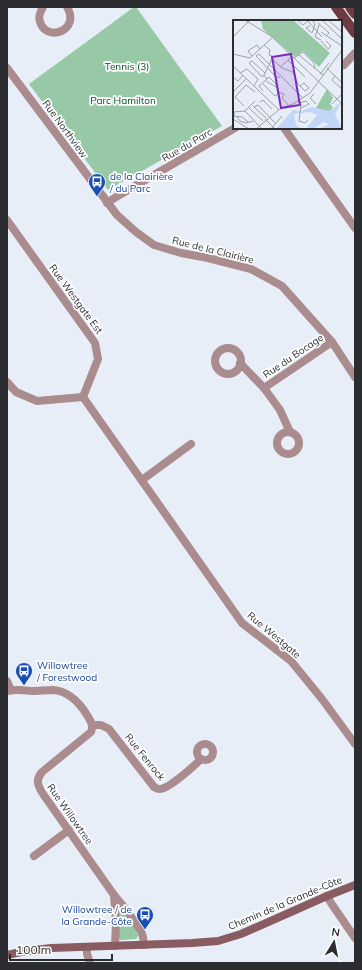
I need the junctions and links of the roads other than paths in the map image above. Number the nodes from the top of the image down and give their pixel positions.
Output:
1 (43, 7) edge
2 (67, 7) edge
3 (336, 7) edge
4 (350, 7) edge
5 (355, 14) edge
6 (355, 34) edge
7 (355, 53) edge
8 (355, 62) edge
9 (343, 66) edge
10 (7, 68) edge
11 (233, 129) edge
12 (285, 129) edge
13 (107, 203) junction
14 (7, 220) edge
15 (355, 228) edge
16 (332, 342) junction
17 (240, 363) dead end
18 (355, 377) edge
19 (7, 382) edge
20 (264, 388) junction
21 (83, 397) junction
22 (290, 432) dead end
23 (191, 444) dead end
24 (142, 480) junction
25 (7, 682) edge
26 (9, 691) edge
27 (92, 725) junction
28 (355, 744) edge
29 (201, 758) dead end
30 (69, 830) junction
31 (34, 856) dead end
32 (355, 885) edge
33 (114, 894) junction
34 (327, 896) junction
35 (355, 938) edge
36 (144, 945) junction
37 (115, 946) junction
38 (87, 947) junction
39 (7, 955) edge
40 (90, 963) edge

1 - 2 street
3 - 6 main road
4 - 5 main road
7 - 9 street
8 - 9 street
10 - 13 street, Rue Northview
11 - 13 street, Rue du Parc
12 - 15 street
13 - 16 street, Rue de la Clairière
14 - 21 street, Rue Westgate Est
16 - 18 street, Rue de la Clairière
16 - 20 street, Rue du Bocage
17 - 20 street, Rue du Bocage
19 - 21 street
20 - 22 street, Rue du Bocage
21 - 24 street, Rue Westgate
23 - 24 street
24 - 28 street, Rue Westgate
25 - 26 street
26 - 27 street
27 - 29 street, Rue Fenrock
27 - 30 street, Rue Willowtree
30 - 31 street
30 - 33 street, Rue Willowtree
32 - 34 main road, Chemin de la Grande-Côte
33 - 36 street, Rue Willowtree
33 - 37 street
34 - 35 street
34 - 36 main road, Chemin de la Grande-Côte
36 - 37 main road, Chemin de la Grande-Côte
37 - 38 main road, Chemin de la Grande-Côte
38 - 39 main road, Chemin de la Grande-Côte
38 - 40 street

